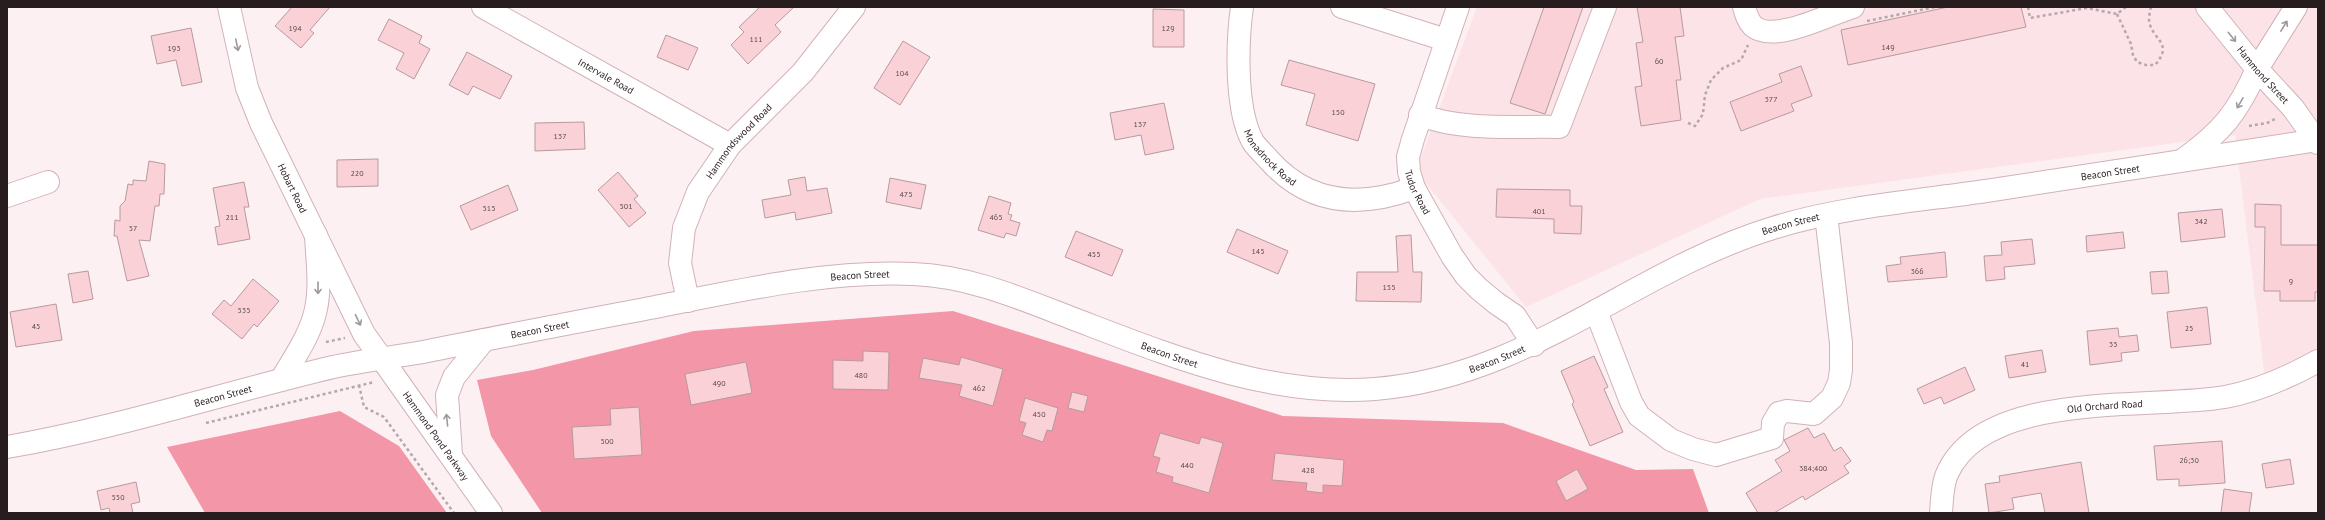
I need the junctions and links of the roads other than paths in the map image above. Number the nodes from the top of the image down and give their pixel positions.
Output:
1 (229, 7) edge
2 (484, 7) edge
3 (854, 7) edge
4 (1242, 7) edge
5 (1342, 7) edge
6 (1458, 7) edge
7 (1605, 7) edge
8 (1744, 7) edge
9 (2207, 7) edge
10 (2296, 7) edge
11 (1859, 14) edge
12 (1446, 40) junction
13 (2257, 69) junction
14 (1420, 116) junction
15 (2317, 141) edge
16 (730, 145) junction
17 (2180, 162) junction
18 (48, 182) dead end
19 (1414, 188) junction
20 (7, 196) edge
21 (1826, 215) junction
22 (316, 235) junction
23 (688, 301) junction
24 (1596, 311) junction
25 (484, 340) junction
26 (1534, 345) junction
27 (382, 359) junction
28 (2318, 361) edge
29 (281, 380) junction
30 (7, 447) edge
31 (452, 458) junction
32 (491, 513) edge
33 (1941, 513) edge

1 -> 22 main road, Hobart Road
2 - 16 main road, Intervale Road
3 - 16 main road, Hammondswood Road
4 - 19 main road, Monadnock Road
5 - 12 main road
6 - 12 main road, Tudor Road
7 - 14 main road
8 - 11 main road
9 -> 13 main road, Hammond Street
13 -> 10 main road
12 - 14 main road, Tudor Road
13 - 15 main road, Hammond Street
13 -> 17 main road
14 - 19 main road, Tudor Road
15 - 17 main road, Beacon Street
16 - 23 main road, Hammondswood Road
17 - 21 main road, Beacon Street
18 - 20 main road
19 - 26 main road, Tudor Road
21 - 24 main road, Beacon Street
21 - 24 main road
22 -> 27 main road, Hobart Road
22 -> 29 main road
23 - 25 main road, Beacon Street
23 - 26 main road, Beacon Street
24 - 26 main road, Beacon Street
25 - 27 main road, Beacon Street
31 -> 25 main road
27 - 29 main road, Beacon Street
27 - 31 main road, Hammond Pond Parkway
28 - 33 main road, Old Orchard Road
29 - 30 main road, Beacon Street
31 - 32 main road, Hammond Pond Parkway

